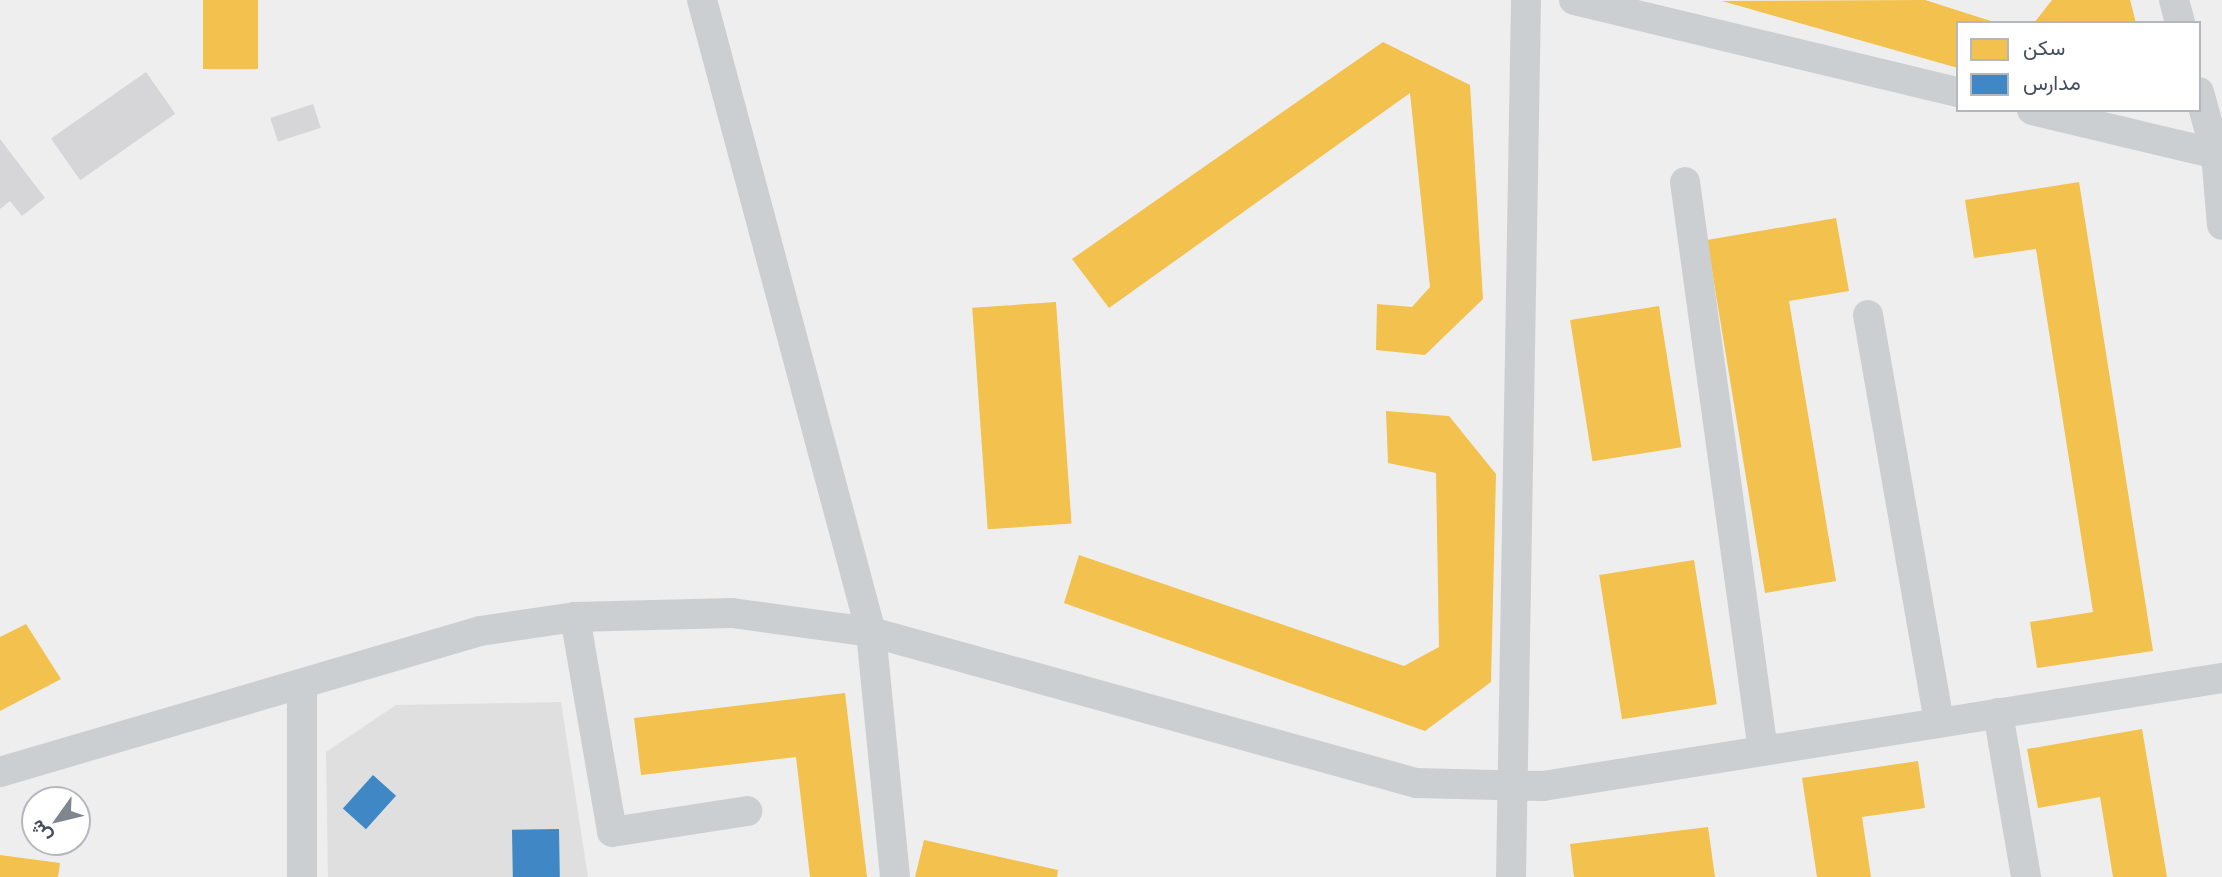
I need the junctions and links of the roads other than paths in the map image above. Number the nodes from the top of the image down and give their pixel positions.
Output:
1 (702, 0) edge
2 (1527, 0) edge
3 (1574, 0) edge
4 (2174, 0) edge
5 (2179, 21) edge
6 (1956, 92) edge
7 (2201, 99) edge
8 (2040, 112) edge
9 (2216, 155) junction
10 (1685, 182) dead end
11 (2222, 225) edge
12 (1868, 314) dead end
13 (575, 617) junction
14 (871, 632) junction
15 (2222, 678) edge
16 (302, 684) junction
17 (1998, 713) junction
18 (1939, 723) junction
19 (1763, 751) junction
20 (0, 772) edge
21 (1515, 785) junction
22 (747, 811) dead end
23 (302, 877) edge
24 (895, 877) edge
25 (1511, 877) edge
26 (2026, 877) edge

1 - 14 street
2 - 21 street
3 - 6 street
4 - 5 street
7 - 9 street
8 - 9 street
9 - 11 street
10 - 19 street
12 - 18 street
13 - 14 street
13 - 16 street
13 - 22 street
14 - 21 street
14 - 24 street
15 - 17 street
16 - 20 street
16 - 23 street
17 - 18 street
17 - 26 street
18 - 19 street
19 - 21 street
21 - 25 street

